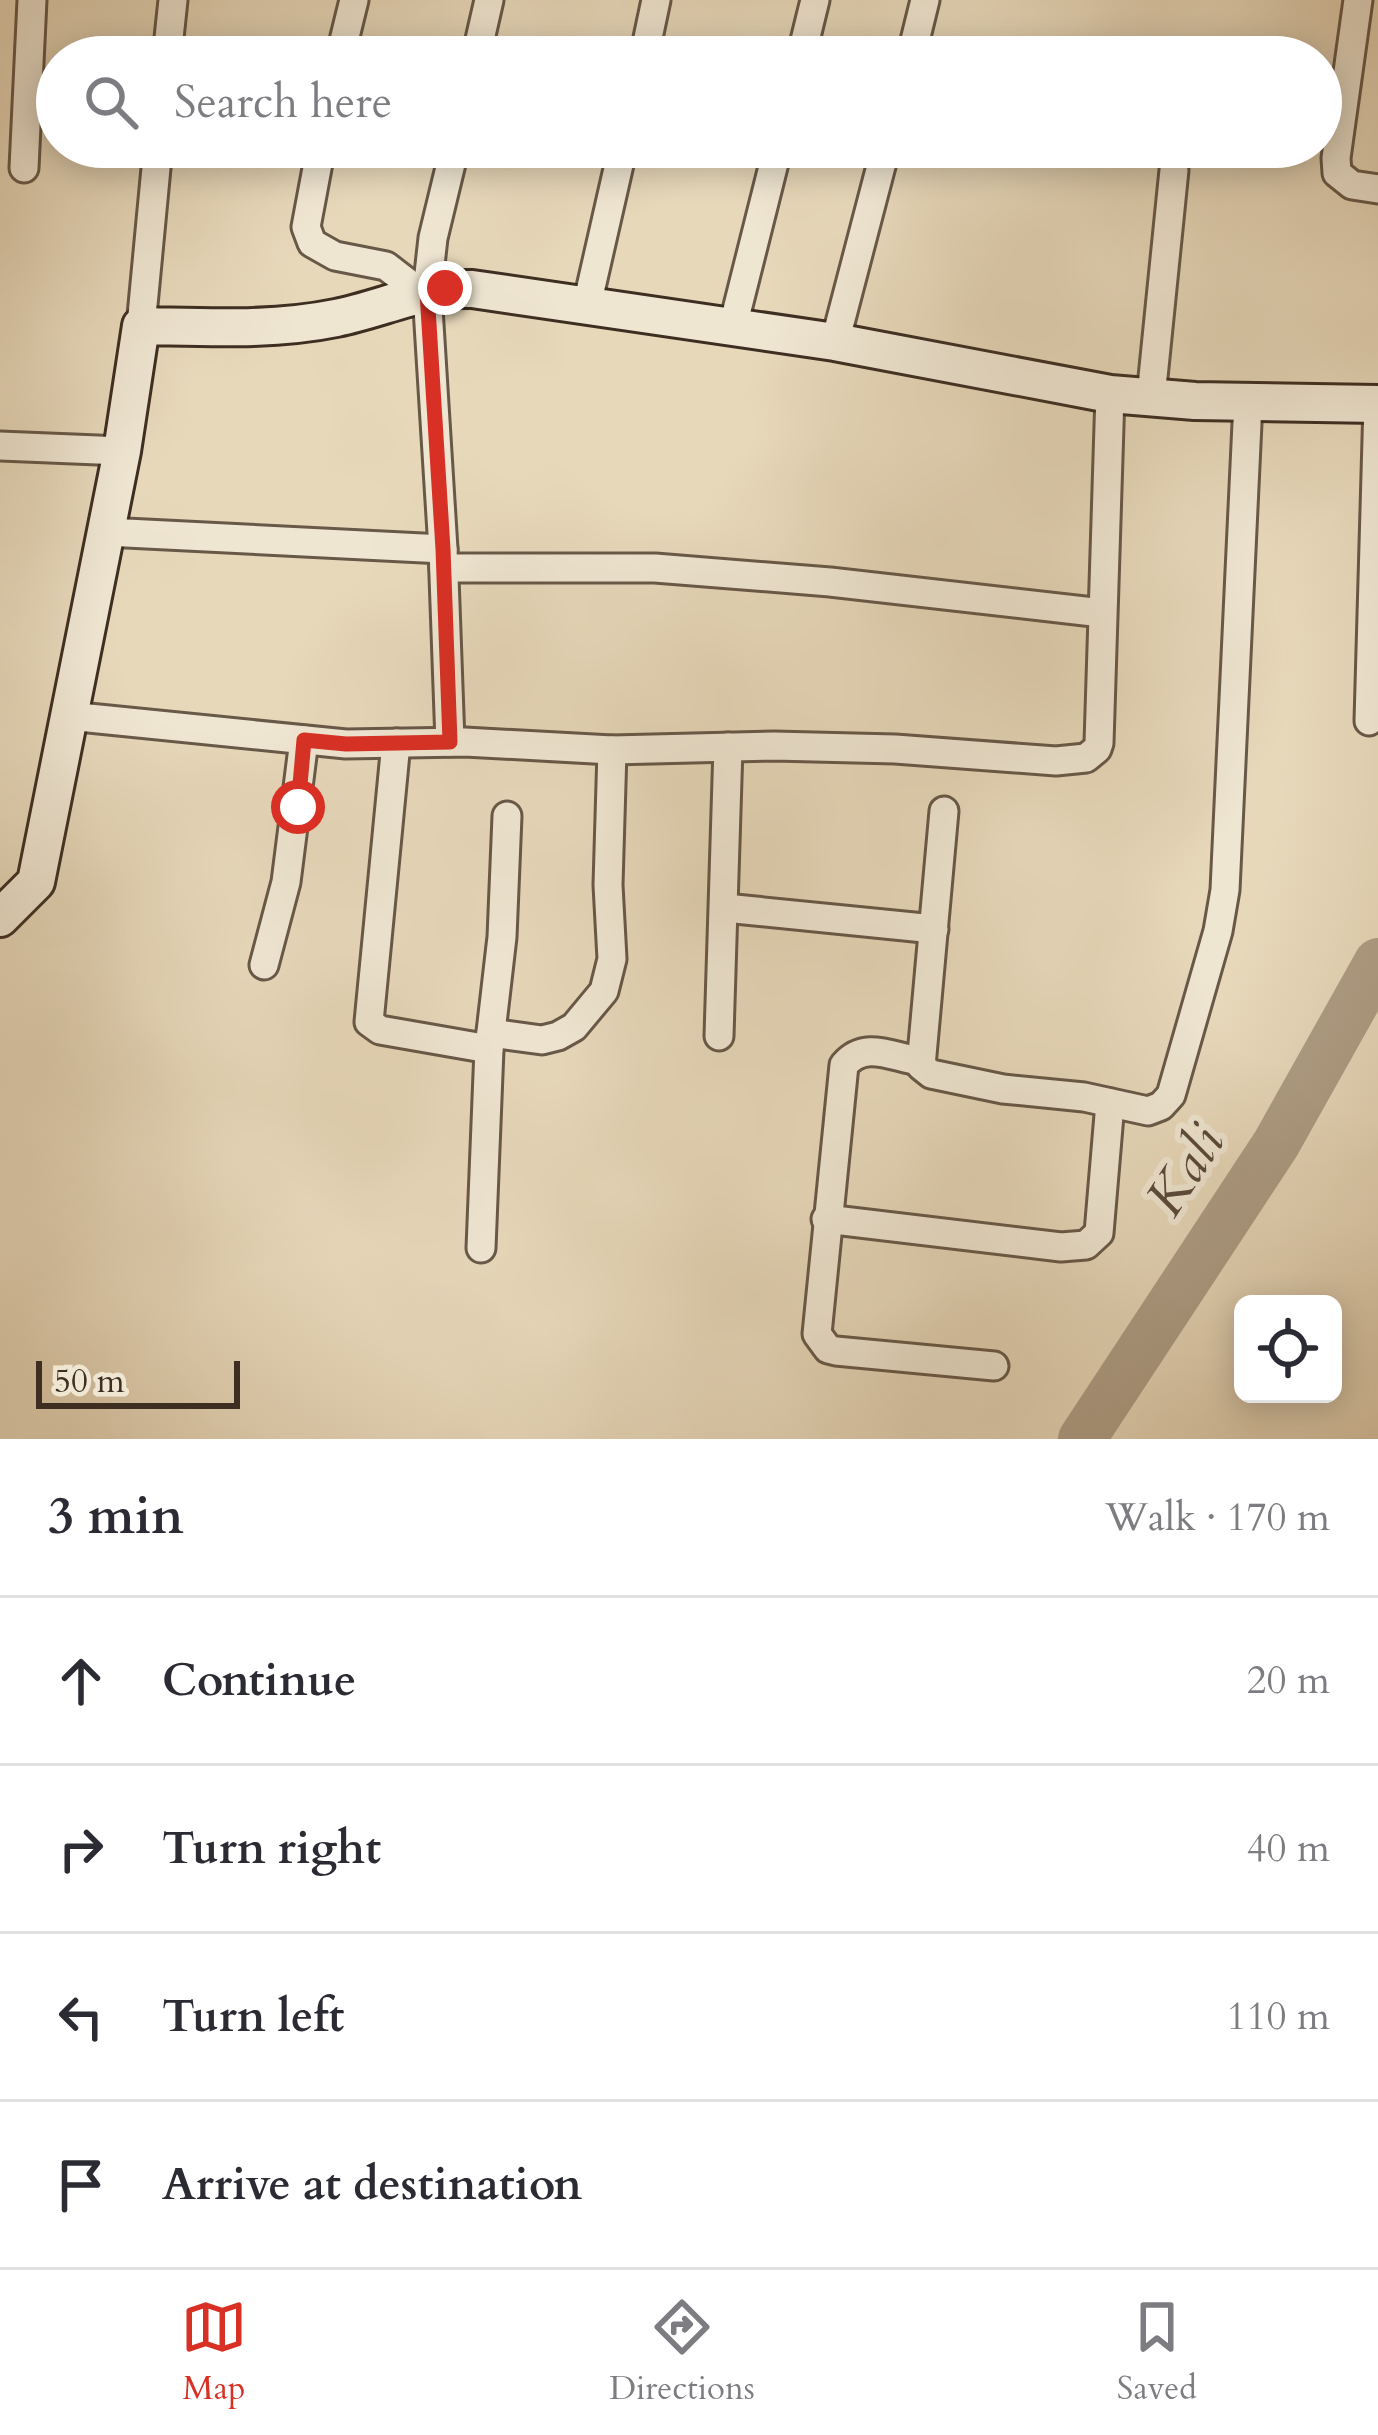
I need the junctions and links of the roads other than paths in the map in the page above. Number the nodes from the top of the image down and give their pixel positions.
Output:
1 (32, 0) edge
2 (173, 0) edge
3 (354, 0) edge
4 (489, 0) edge
5 (656, 0) edge
6 (815, 0) edge
7 (925, 0) edge
8 (1358, 0) edge
9 (169, 36) edge
10 (345, 36) edge
11 (481, 36) edge
12 (648, 36) edge
13 (806, 36) edge
14 (916, 36) edge
15 (1342, 132) edge
16 (24, 168) dead end
17 (156, 168) edge
18 (317, 168) edge
19 (450, 168) edge
20 (618, 168) edge
21 (773, 168) edge
22 (881, 168) edge
23 (1338, 168) edge
24 (1174, 170) dead end
25 (1378, 190) edge
26 (424, 293) junction
27 (587, 305) junction
28 (141, 326) junction
29 (733, 326) junction
30 (835, 342) junction
31 (1110, 394) junction
32 (1151, 398) junction
33 (1248, 402) junction
34 (1378, 404) edge
35 (0, 446) edge
36 (122, 451) junction
37 (106, 532) junction
38 (444, 559) junction
39 (1102, 613) junction
40 (1375, 620) edge
41 (69, 716) junction
42 (1369, 721) dead end
43 (304, 740) junction
44 (450, 742) junction
45 (395, 743) junction
46 (728, 747) junction
47 (612, 750) junction
48 (944, 811) dead end
49 (507, 816) dead end
50 (725, 908) junction
51 (0, 918) edge
52 (934, 928) junction
53 (264, 965) dead end
54 (719, 1036) dead end
55 (490, 1041) junction
56 (919, 1061) junction
57 (1110, 1103) junction
58 (826, 1219) junction
59 (481, 1248) dead end
60 (994, 1366) dead end

1 - 16 street
2 - 9 street
3 - 10 street
4 - 11 street
5 - 12 street
6 - 13 street
7 - 14 street
8 - 15 street
17 - 28 street
18 - 26 street
19 - 26 street
20 - 27 street
21 - 29 street
22 - 30 street
23 - 25 street
24 - 32 street
26 - 27 street
26 - 28 street
26 - 38 street
27 - 29 street
28 - 36 street
29 - 30 street
30 - 31 street
31 - 32 street
31 - 39 street
32 - 33 street
33 - 34 street
33 - 57 street
34 - 40 street
35 - 36 street
36 - 37 street
37 - 38 street
37 - 41 street
38 - 39 street
38 - 44 street
39 - 46 street
40 - 42 street
41 - 43 street
41 - 51 street
43 - 45 street
43 - 53 street
44 - 45 street
44 - 47 street
45 - 55 street
46 - 47 street
46 - 50 street
47 - 55 street
48 - 52 street
49 - 55 street
50 - 52 street
50 - 54 street
52 - 56 street
55 - 59 street
56 - 57 street
56 - 58 street
57 - 58 street
58 - 60 street

